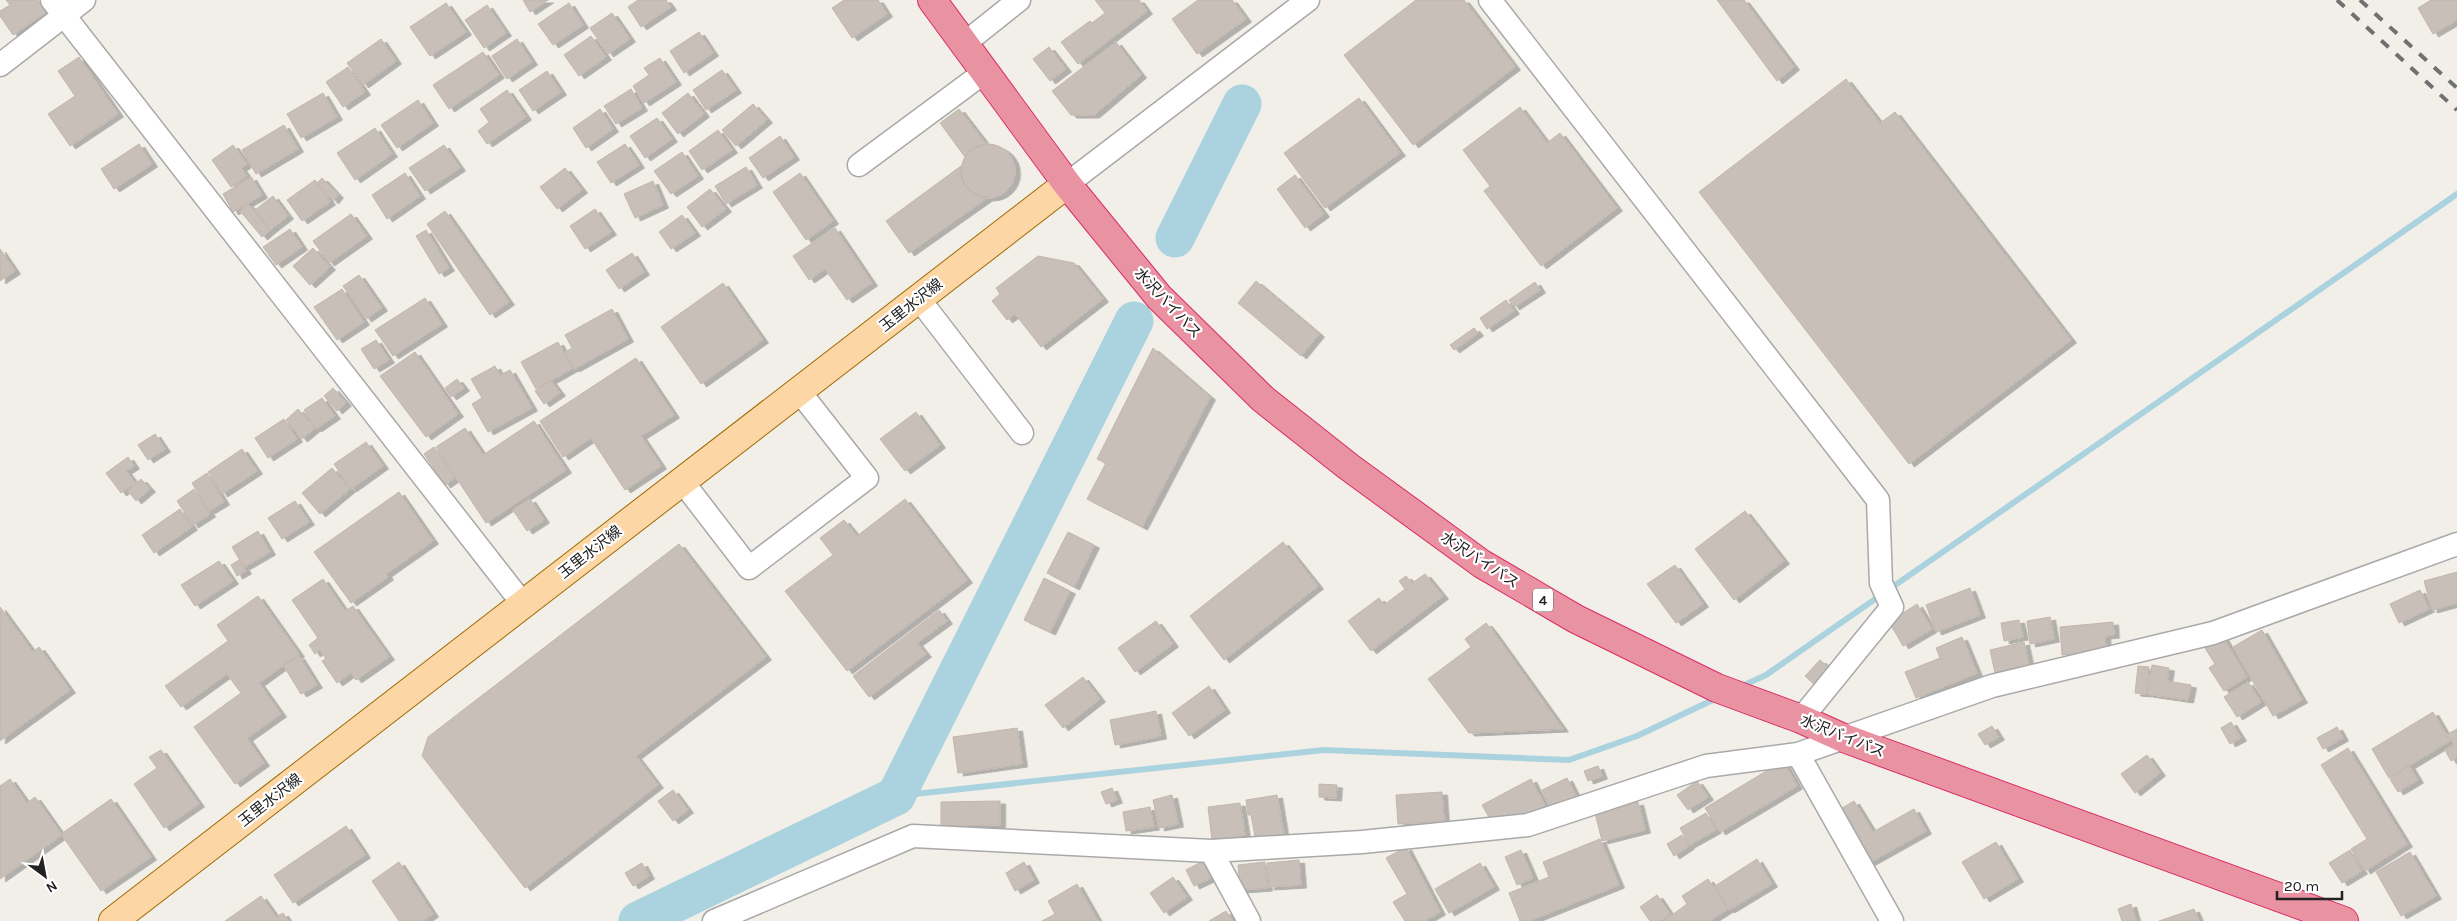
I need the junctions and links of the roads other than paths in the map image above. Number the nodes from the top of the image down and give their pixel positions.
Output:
1 (84, 0) edge
2 (932, 0) edge
3 (1019, 0) edge
4 (1308, 0) edge
5 (1490, 0) edge
6 (58, 8) edge
7 (965, 42) junction
8 (0, 64) edge
9 (986, 71) junction
10 (859, 165) dead end
11 (1067, 184) junction
12 (919, 299) junction
13 (799, 391) junction
14 (1022, 433) dead end
15 (682, 481) junction
16 (2457, 544) edge
17 (523, 604) junction
18 (1801, 719) junction
19 (1841, 737) junction
20 (1798, 754) junction
21 (1211, 851) junction
22 (113, 921) edge
23 (714, 921) edge
24 (1249, 921) edge
25 (1892, 921) edge
26 (2344, 921) edge

1 - 6 street
2 - 7 highway, 水沢バイパス / 4
3 - 7 street
4 - 11 street
5 - 18 street
6 - 8 street
6 - 17 street
7 - 9 highway, 水沢バイパス / 4
9 - 10 street
9 - 11 highway, 水沢バイパス / 4
11 - 12 main road, 玉里水沢線
11 - 18 highway, 水沢バイパス / 4
12 - 13 main road, 玉里水沢線
12 - 14 street
13 - 15 main road, 玉里水沢線
13 - 15 street
15 - 17 main road, 玉里水沢線
16 - 19 street
17 - 22 main road, 玉里水沢線
18 - 19 highway, 水沢バイパス / 4
19 - 20 street
19 - 26 highway, 水沢バイパス / 4
20 - 21 street
20 - 25 street
21 - 23 street
21 - 24 street

